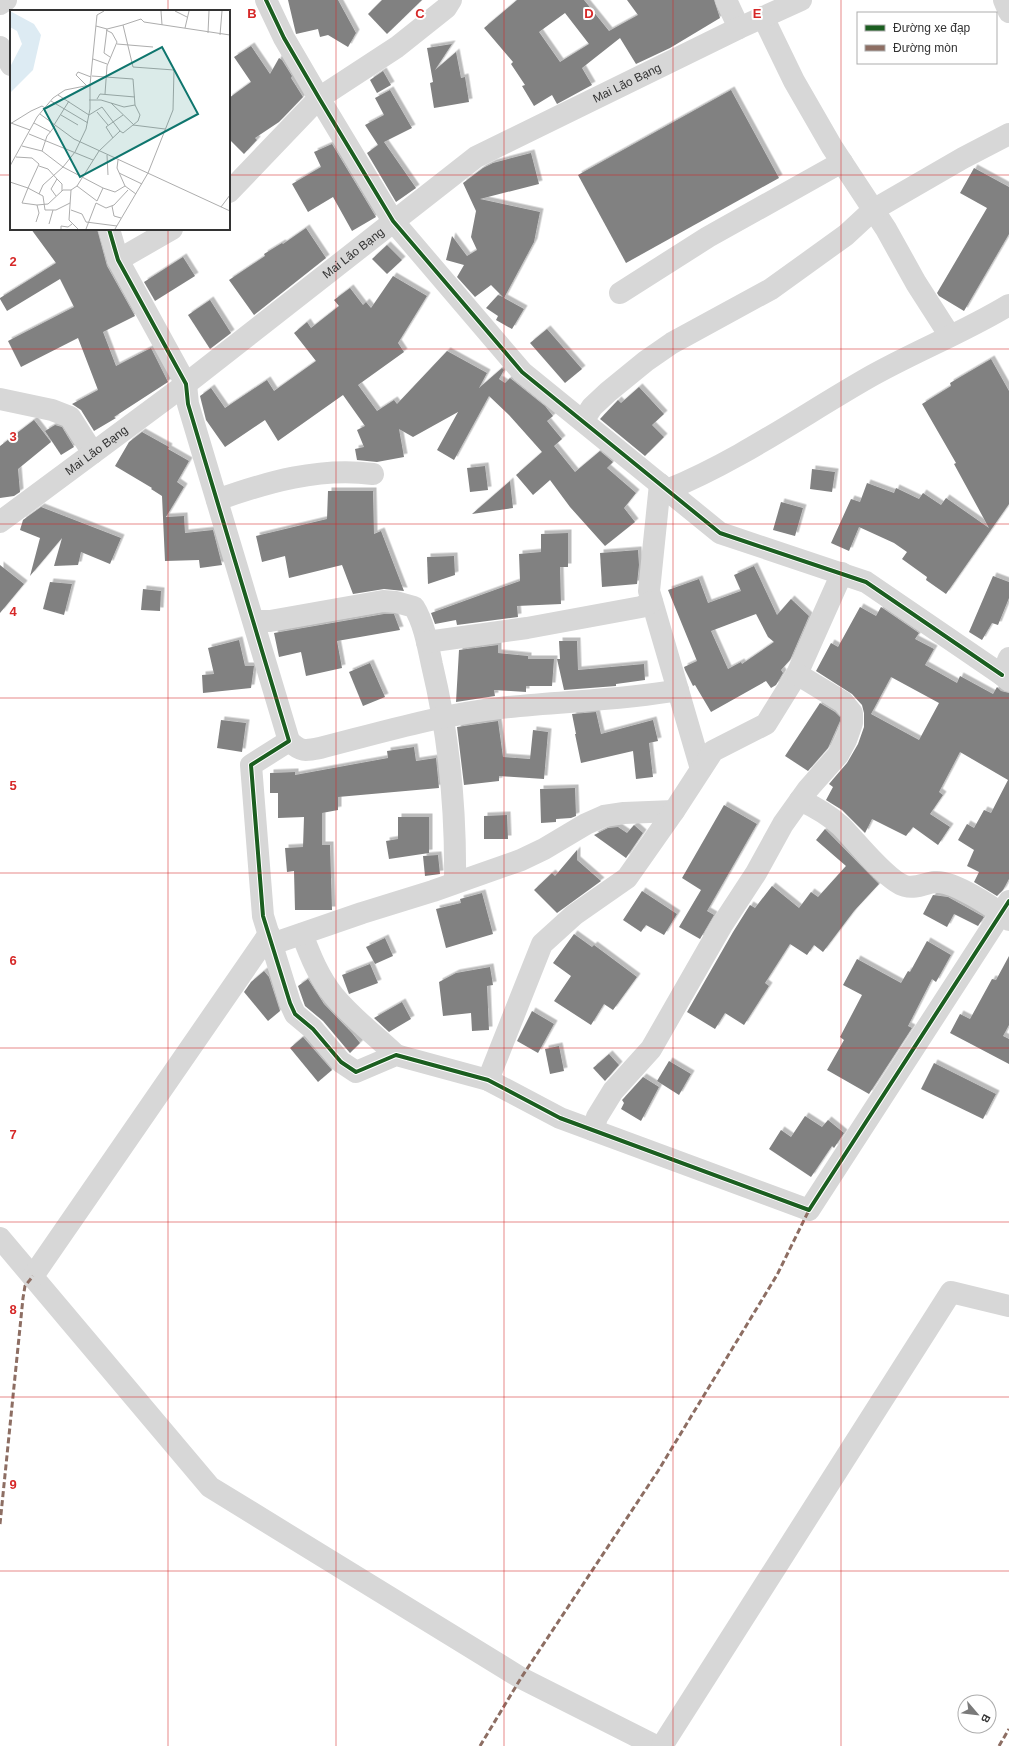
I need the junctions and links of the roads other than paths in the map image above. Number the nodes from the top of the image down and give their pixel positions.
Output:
1 (6, 0) edge
2 (266, 0) edge
3 (451, 0) edge
4 (726, 0) edge
5 (801, 0) edge
6 (1004, 0) edge
7 (0, 4) edge
8 (1009, 12) edge
9 (763, 17) junction
10 (739, 28) junction
11 (0, 47) edge
12 (10, 63) edge
13 (319, 98) junction
14 (1009, 134) edge
15 (842, 162) junction
16 (230, 191) edge
17 (873, 210) junction
18 (393, 221) junction
19 (109, 230) edge
20 (170, 230) edge
21 (118, 260) junction
22 (620, 293) dead end
23 (1009, 305) edge
24 (950, 336) junction
25 (186, 384) junction
26 (0, 399) edge
27 (583, 421) junction
28 (92, 453) junction
29 (373, 474) dead end
30 (664, 487) junction
31 (217, 500) junction
32 (0, 522) edge
33 (842, 573) junction
34 (652, 602) junction
35 (254, 621) junction
36 (427, 642) junction
37 (1007, 671) edge
38 (798, 674) junction
39 (678, 690) junction
40 (444, 718) junction
41 (289, 741) junction
42 (701, 769) junction
43 (800, 800) junction
44 (674, 811) junction
45 (455, 882) junction
46 (1006, 912) edge
47 (302, 934) junction
48 (270, 939) junction
49 (396, 1055) junction
50 (488, 1080) junction
51 (592, 1130) junction
52 (0, 1238) edge
53 (33, 1276) junction
54 (1009, 1306) edge
55 (656, 1746) edge
56 (662, 1746) edge

1 - 7 street
2 - 13 street
3 - 13 street
4 - 10 street
5 - 9 street, Mai Lão Bạng
6 - 8 street
9 - 10 street, Mai Lão Bạng
9 - 15 street
10 - 18 street, Mai Lão Bạng
11 - 12 street
13 - 16 street
13 - 18 street
14 - 17 street
15 - 17 street
15 - 22 street
17 - 24 street
17 - 27 street
18 - 25 street, Mai Lão Bạng
18 - 27 street
19 - 21 street
20 - 21 street
21 - 25 street
23 - 24 street
24 - 30 street
25 - 28 street, Mai Lão Bạng
25 - 31 street
26 - 28 street
27 - 30 street
28 - 32 street, Mai Lão Bạng
29 - 31 street
30 - 33 street
30 - 34 street
31 - 35 street
33 - 37 street
33 - 38 street
34 - 36 street
34 - 39 street
35 - 36 street
35 - 41 street
36 - 40 street
38 - 42 street
38 - 43 street
39 - 40 street
39 - 42 street
40 - 41 street
40 - 45 street
41 - 48 street
42 - 44 street
43 - 46 street
43 - 51 street
44 - 45 street
44 - 50 street
45 - 47 street
46 - 51 street
47 - 48 street
47 - 49 street
48 - 49 street
48 - 53 street
49 - 50 street
50 - 51 street
52 - 53 street
53 - 55 street
54 - 56 street

